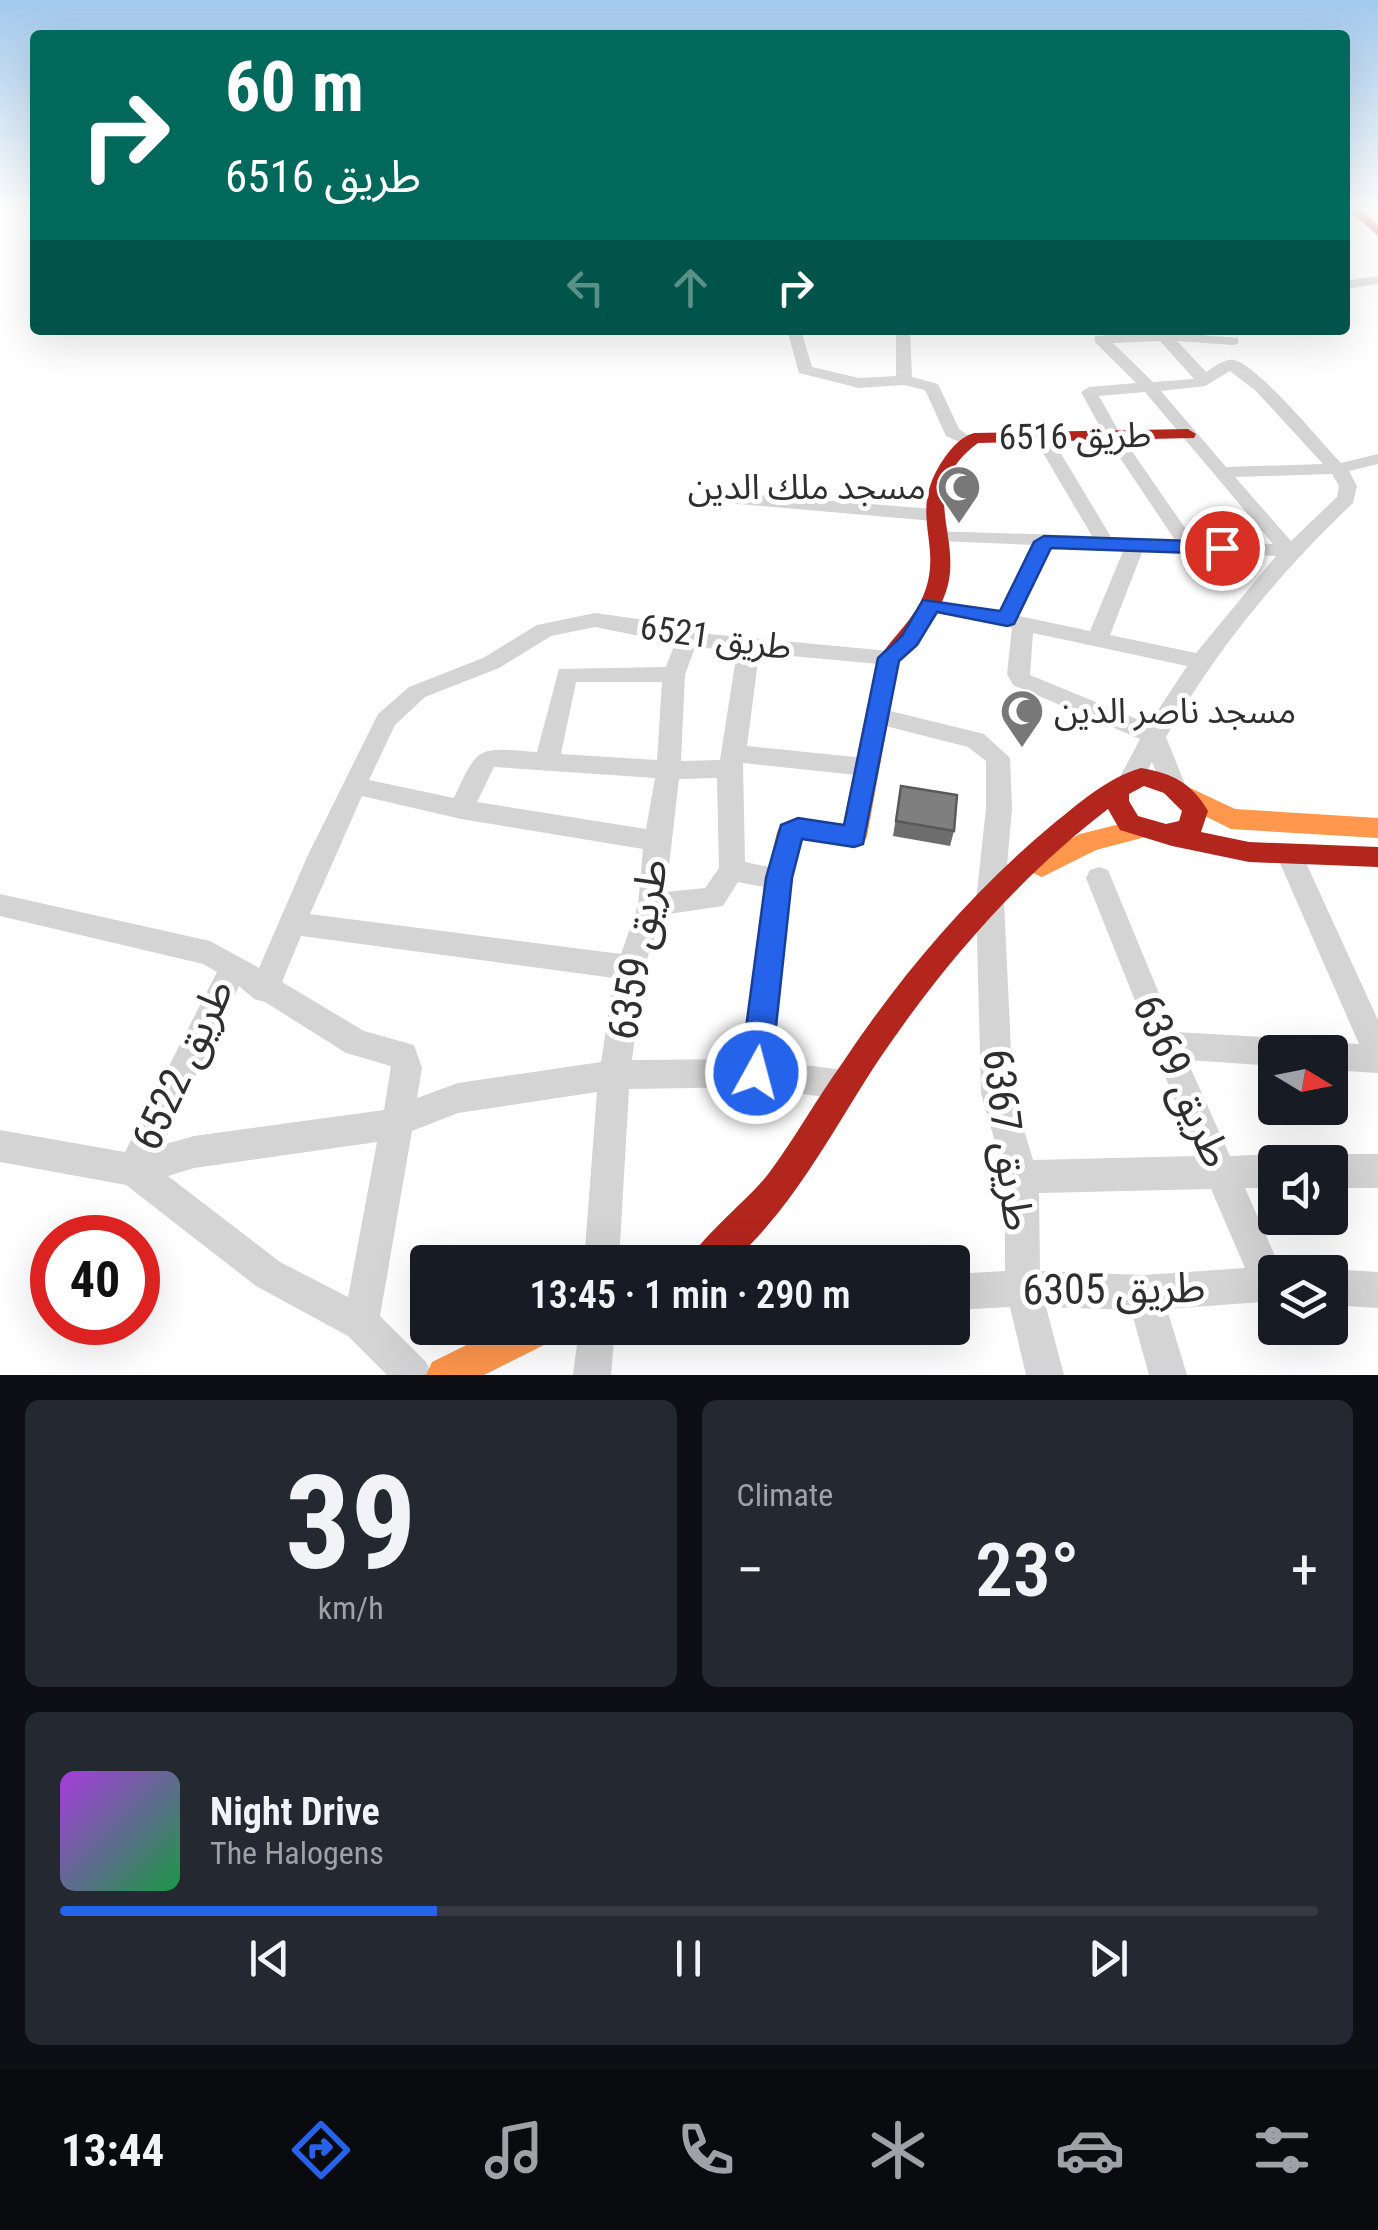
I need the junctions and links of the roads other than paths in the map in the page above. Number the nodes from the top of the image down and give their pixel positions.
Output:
1 (1377, 281) edge
2 (1350, 284) edge
3 (795, 335) edge
4 (903, 335) edge
5 (1164, 336) junction
6 (1237, 336) edge
7 (1231, 364) junction
8 (904, 380) junction
9 (1204, 380) junction
10 (1149, 387) junction
11 (1112, 434) junction
12 (1188, 434) junction
13 (1042, 436) junction
14 (966, 440) junction
15 (1378, 459) edge
16 (1221, 472) junction
17 (1341, 474) junction
18 (711, 496) dead end
19 (937, 525) junction
20 (1044, 542) junction
21 (1106, 544) junction
22 (1135, 546) junction
23 (1189, 547) junction
24 (1289, 551) junction
25 (930, 604) junction
26 (1015, 620) junction
27 (1098, 638) junction
28 (687, 639) junction
29 (749, 646) junction
30 (889, 658) junction
31 (1198, 661) junction
32 (674, 675) junction
33 (878, 716) junction
34 (1153, 735) junction
35 (547, 760) junction
36 (732, 761) junction
37 (865, 767) junction
38 (668, 770) junction
39 (1124, 784) junction
40 (356, 786) junction
41 (1179, 790) junction
42 (461, 809) junction
43 (1378, 828) edge
44 (1140, 829) junction
45 (1172, 836) junction
46 (657, 841) junction
47 (1289, 854) junction
48 (1378, 857) edge
49 (732, 870) junction
50 (779, 878) junction
51 (1099, 878) dead end
52 (990, 901) junction
53 (0, 905) edge
54 (652, 905) junction
55 (294, 923) junction
56 (234, 967) junction
57 (630, 968) junction
58 (264, 990) junction
59 (1165, 1045) junction
60 (1258, 1051) edge
61 (1348, 1056) edge
62 (1378, 1056) edge
63 (756, 1073) junction
64 (614, 1075) junction
65 (844, 1085) junction
66 (398, 1121) junction
67 (0, 1146) edge
68 (133, 1170) junction
69 (1378, 1170) edge
70 (1348, 1171) edge
71 (1224, 1172) junction
72 (1258, 1172) edge
73 (1022, 1177) junction
74 (603, 1245) edge
75 (727, 1245) edge
76 (1260, 1255) edge
77 (1258, 1284) edge
78 (1023, 1288) junction
79 (1348, 1288) edge
80 (1378, 1290) edge
81 (970, 1291) edge
82 (1144, 1293) junction
83 (361, 1323) junction
84 (505, 1345) edge
85 (595, 1345) edge
86 (413, 1375) edge
87 (445, 1375) edge
88 (592, 1375) edge
89 (1046, 1375) edge
90 (1168, 1375) edge

1 - 2 street
3 - 8 street
4 - 8 street
5 - 6 street
5 - 9 street
5 - 10 street
6 - 7 street
7 - 9 street
7 - 17 street
8 - 14 street
9 - 10 street
10 - 11 street
10 - 12 street
11 - 12 street, طريق 6516
11 - 13 street, طريق 6516
11 - 23 street
12 - 16 street
13 - 14 street, طريق 6516
13 - 21 street
14 - 19 street, طريق 6516
15 - 17 street
16 - 17 street
16 - 24 street
17 - 24 street
18 - 19 street
19 - 20 street
19 - 25 street, طريق 6516
20 - 21 street
20 - 26 street
21 - 22 street
22 - 23 street
22 - 27 street
23 - 24 street
24 - 31 street
25 - 26 street
25 - 30 street, طريق 6516
26 - 27 street
26 - 34 street
27 - 31 street
28 - 29 street, طريق 6521
28 - 32 street, طريق 6359
28 - 40 street, طريق 6521
29 - 30 street, طريق 6521
29 - 36 street
30 - 33 street, طريق 6516
31 - 34 street
32 - 35 street
32 - 38 street, طريق 6359
33 - 37 street, طريق 6516
33 - 52 street, طريق 6367
34 - 39 street
34 - 41 street
35 - 38 street
35 - 42 street
36 - 37 street
36 - 38 street
36 - 49 street
37 - 50 street, طريق 6516
38 - 46 street, طريق 6359
39 - 41 street
39 - 44 street
39 - 52 street
40 - 42 street
40 - 55 street
41 - 43 street
41 - 45 street
42 - 46 street
44 - 45 street
44 - 52 street
45 - 47 street
46 - 54 street, طريق 6359
47 - 48 street
47 - 62 street
49 - 50 street
49 - 54 street
50 - 63 street, طريق 6516
51 - 59 street, طريق 6369
52 - 65 street
52 - 73 street, طريق 6367
53 - 56 street, طريق 6522
54 - 57 street, طريق 6359
55 - 57 street
55 - 58 street
56 - 58 street
56 - 68 street, طريق 6522
57 - 64 street, طريق 6359
58 - 66 street
59 - 60 street
59 - 71 street, طريق 6369
61 - 62 street
63 - 64 street
63 - 65 street
64 - 66 street
64 - 74 street, طريق 6359
65 - 75 street
66 - 68 street
66 - 83 street
67 - 68 street
68 - 83 street, طريق 6522
69 - 70 street
71 - 72 street
71 - 73 street
71 - 76 street, طريق 6369
73 - 78 street, طريق 6367
77 - 82 street, طريق 6305
78 - 81 street, طريق 6305
78 - 82 street, طريق 6305
78 - 89 street, طريق 6367
79 - 80 street
82 - 90 street
83 - 86 street, طريق 6522
84 - 87 street
85 - 88 street

